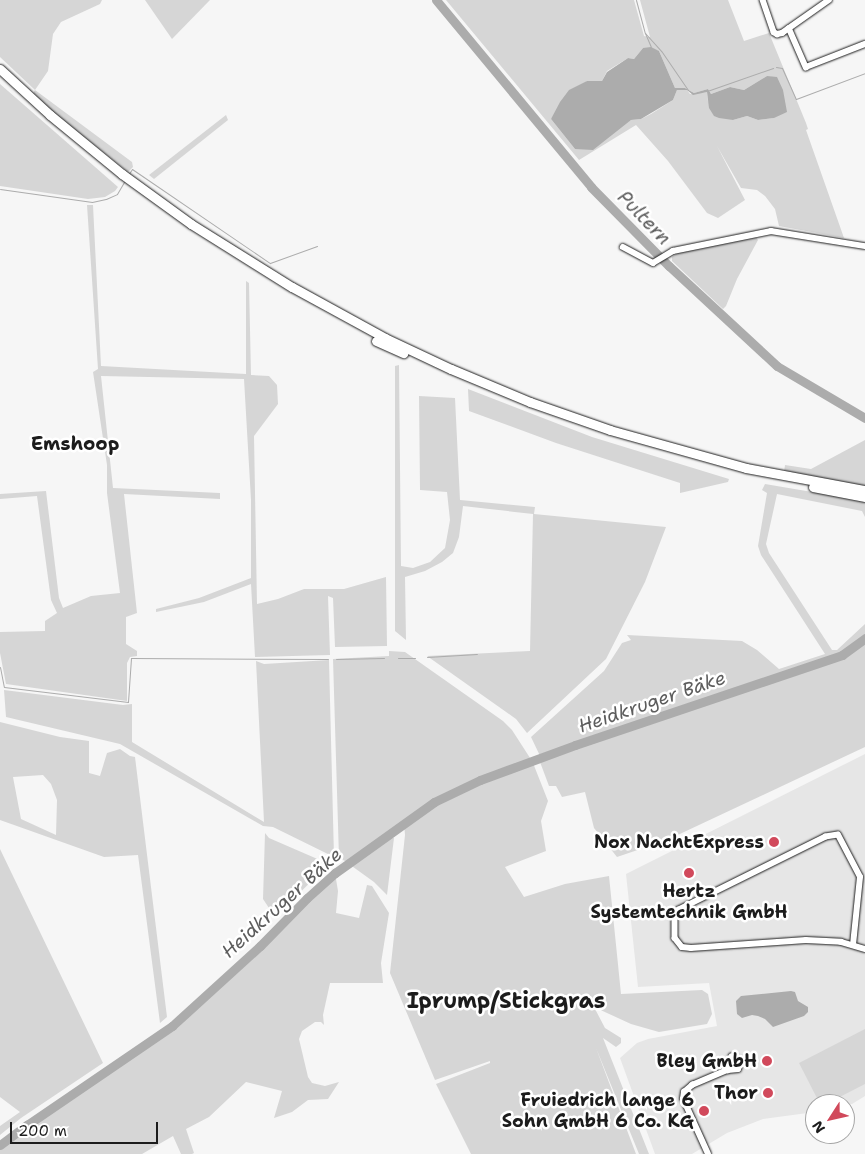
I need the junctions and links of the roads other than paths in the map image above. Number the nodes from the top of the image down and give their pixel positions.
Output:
1 (762, 0) edge
2 (829, 0) edge
3 (788, 28) junction
4 (865, 44) edge
5 (0, 69) edge
6 (0, 78) edge
7 (120, 176) junction
8 (131, 184) junction
9 (865, 246) edge
10 (623, 248) dead end
11 (865, 490) edge
12 (865, 497) edge
13 (863, 876) edge
14 (853, 945) junction
15 (865, 949) edge
16 (728, 1070) dead end
17 (708, 1154) edge

1 - 3 street
2 - 3 street
3 - 4 street
5 - 7 highway
6 - 7 highway
7 - 8 highway
8 - 11 highway
8 - 12 highway
9 - 10 street
13 - 14 street
13 - 14 street
14 - 15 street
16 - 17 street

